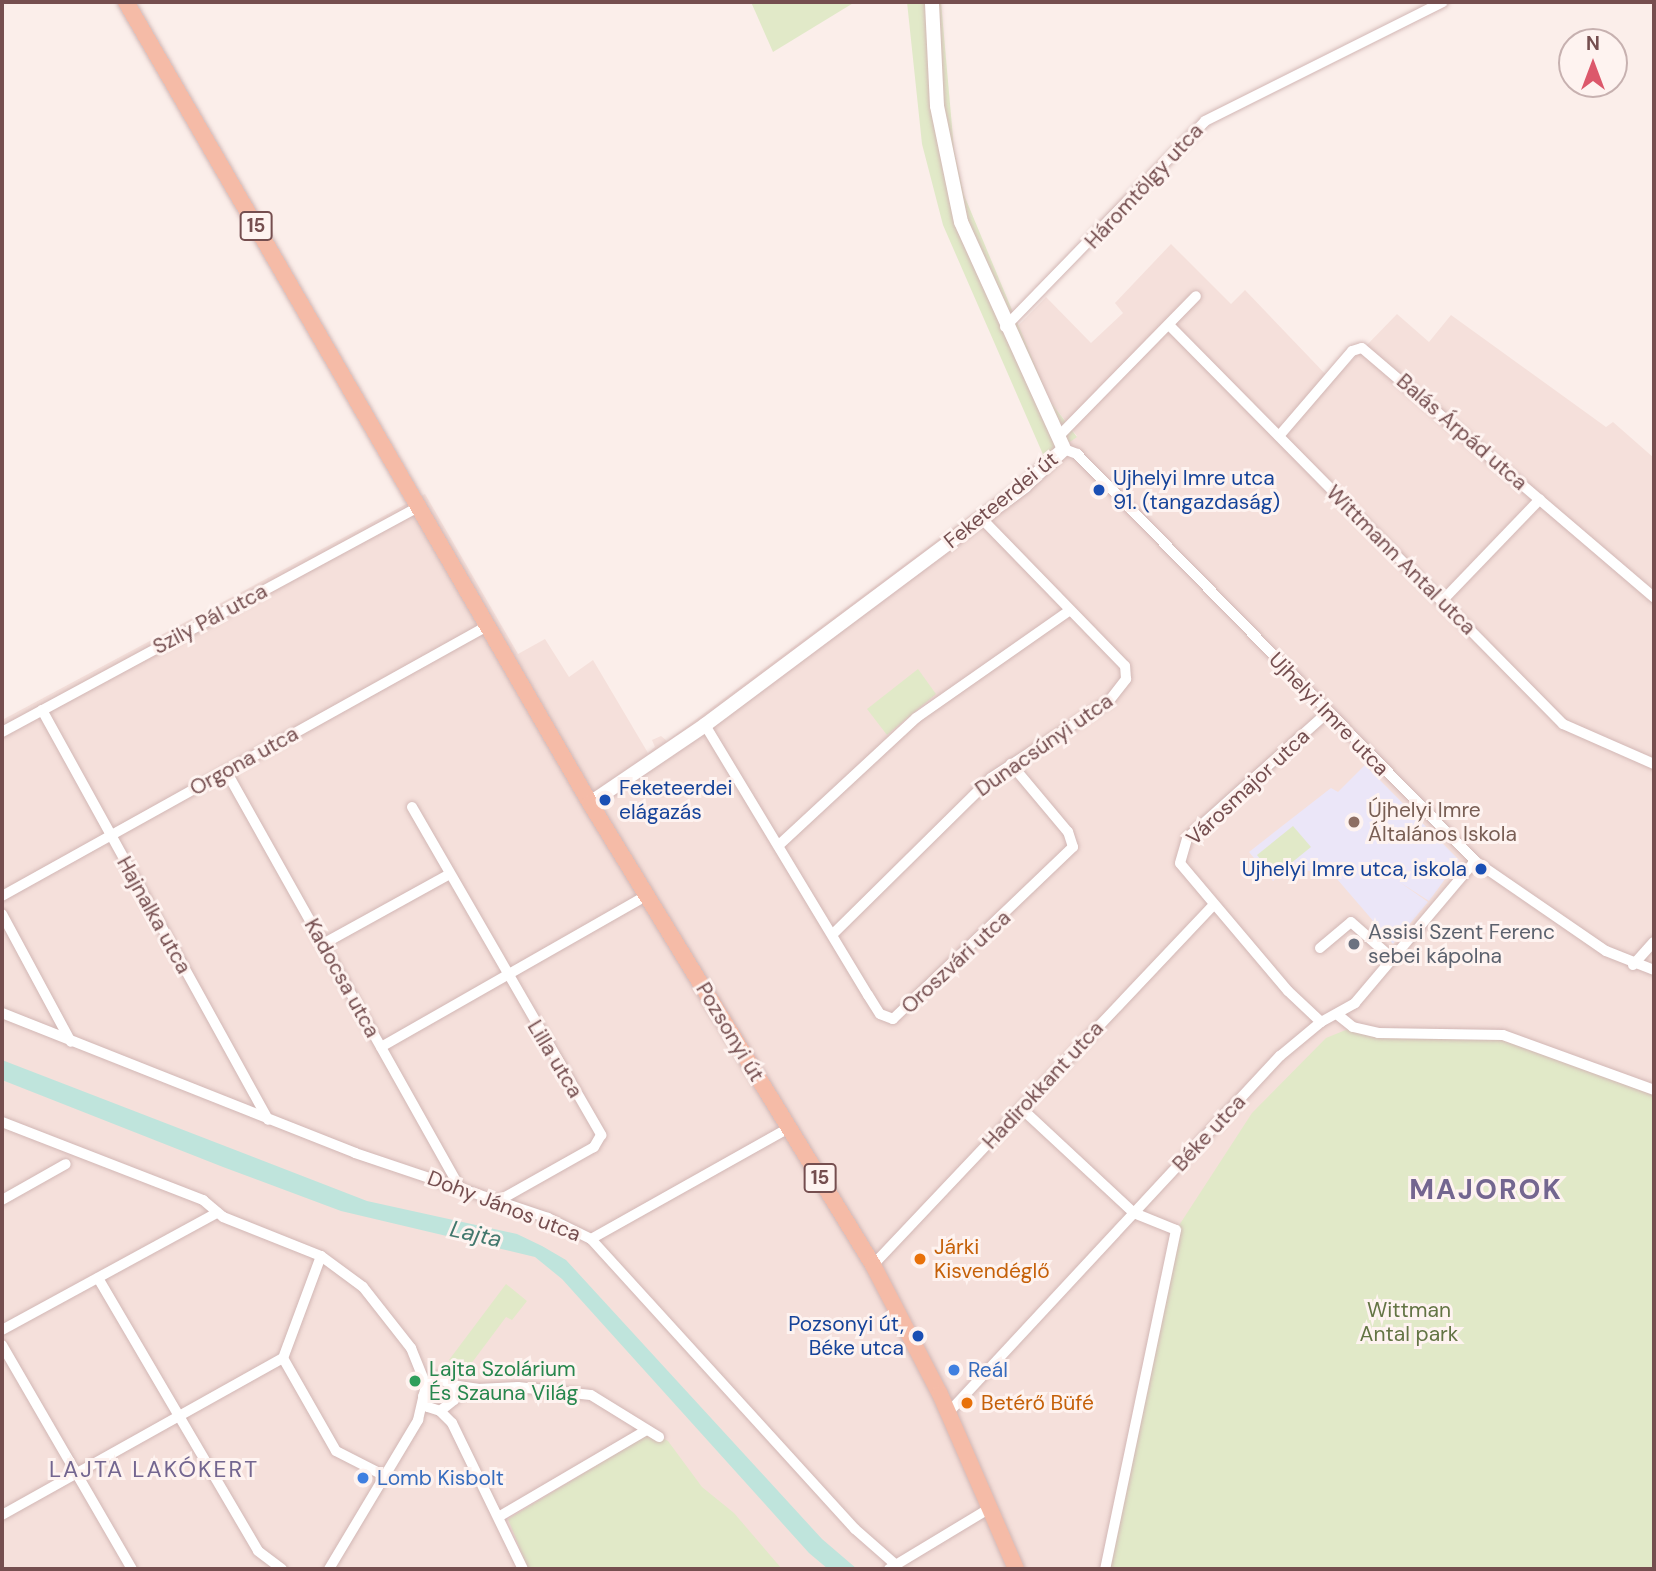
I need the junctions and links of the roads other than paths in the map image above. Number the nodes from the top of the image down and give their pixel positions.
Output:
1 (126, 2) edge
2 (932, 2) edge
3 (1443, 2) edge
4 (1196, 296) dead end
5 (1169, 325) junction
6 (1005, 327) junction
7 (1279, 436) junction
8 (1061, 443) junction
9 (1539, 499) junction
10 (418, 507) junction
11 (981, 518) junction
12 (1654, 597) edge
13 (1442, 601) junction
14 (1069, 611) junction
15 (487, 626) junction
16 (43, 710) junction
17 (1326, 713) junction
18 (705, 725) junction
19 (2, 732) edge
20 (1012, 764) junction
21 (1654, 764) edge
22 (226, 771) junction
23 (590, 803) junction
24 (412, 807) dead end
25 (111, 837) junction
26 (779, 845) junction
27 (1475, 862) junction
28 (448, 875) junction
29 (647, 895) junction
30 (2, 896) edge
31 (1213, 906) junction
32 (2, 914) edge
33 (832, 934) junction
34 (1654, 942) edge
35 (323, 944) junction
36 (1320, 948) dead end
37 (1393, 959) junction
38 (1633, 965) junction
39 (1654, 970) edge
40 (506, 977) junction
41 (2, 1013) edge
42 (1338, 1015) junction
43 (1321, 1022) junction
44 (71, 1043) junction
45 (381, 1047) junction
46 (1654, 1090) edge
47 (1021, 1108) junction
48 (268, 1119) junction
49 (2, 1122) edge
50 (789, 1128) junction
51 (65, 1164) dead end
52 (459, 1186) junction
53 (2, 1200) edge
54 (498, 1200) junction
55 (217, 1213) junction
56 (1133, 1213) junction
57 (591, 1239) junction
58 (321, 1256) junction
59 (873, 1265) junction
60 (98, 1278) junction
61 (2, 1330) edge
62 (2, 1345) edge
63 (283, 1358) junction
64 (424, 1370) junction
65 (437, 1379) junction
66 (426, 1385) junction
67 (451, 1385) junction
68 (478, 1389) junction
69 (423, 1396) junction
70 (453, 1401) junction
71 (437, 1411) junction
72 (948, 1413) junction
73 (178, 1416) junction
74 (418, 1420) junction
75 (453, 1423) junction
76 (645, 1431) junction
77 (659, 1437) dead end
78 (77, 1475) junction
79 (385, 1476) junction
80 (990, 1508) junction
81 (2, 1515) edge
82 (500, 1516) junction
83 (892, 1566) edge
84 (132, 1569) edge
85 (282, 1569) edge
86 (329, 1569) edge
87 (523, 1569) edge
88 (1016, 1569) edge
89 (1105, 1569) edge

1 - 10 main road, 15
2 - 6 main road, Feketeerdei út
3 - 6 street, Háromtölgy utca
4 - 5 street
5 - 7 street, Wittmann Antal utca
5 - 8 street
6 - 8 main road, Feketeerdei út
7 - 9 street, Balás Árpád utca
7 - 13 street, Wittmann Antal utca
8 - 11 main road, Feketeerdei út
8 - 17 street, Ujhelyi Imre utca
9 - 12 street, Balás Árpád utca
9 - 13 street
10 - 15 main road, Pozsonyi út / 15
10 - 16 street, Szily Pál utca
11 - 14 street, Dunacsúnyi utca
11 - 18 main road, Feketeerdei út
13 - 21 street, Wittmann Antal utca
14 - 20 street, Dunacsúnyi utca
14 - 26 street
15 - 22 street, Orgona utca
15 - 23 main road, Pozsonyi út / 15
16 - 19 street, Szily Pál utca
16 - 25 street, Hajnalka utca
17 - 27 street, Ujhelyi Imre utca
17 - 31 street, Városmajor utca
18 - 23 main road, Feketeerdei út
18 - 26 street, Oroszvári utca
20 - 33 street, Dunacsúnyi utca
20 - 33 street, Oroszvári utca
22 - 25 street, Orgona utca
22 - 35 street, Kadocsa utca
23 - 29 main road, Pozsonyi út / 15
24 - 28 street, Lilla utca
25 - 30 street, Orgona utca
25 - 48 street, Hajnalka utca
26 - 33 street, Oroszvári utca
27 - 37 street, Béke utca
27 - 38 street, Ujhelyi Imre utca
28 - 35 street
28 - 40 street, Lilla utca
29 - 40 street
29 - 50 main road, Pozsonyi út / 15
31 - 43 street, Városmajor utca
31 - 47 street, Hadirokkant utca
32 - 44 street
34 - 38 street
35 - 45 street, Kadocsa utca
36 - 37 street
37 - 42 street, Béke utca
38 - 39 street, Ujhelyi Imre utca
40 - 45 street
40 - 54 street, Lilla utca
41 - 44 street, Dohy János utca
42 - 43 street, Béke utca
42 - 46 street
43 - 56 street, Béke utca
44 - 48 street, Dohy János utca
45 - 52 street, Kadocsa utca
47 - 56 street
47 - 59 street, Hadirokkant utca
48 - 52 street, Dohy János utca
49 - 55 street
50 - 57 street
50 - 59 main road, Pozsonyi út / 15
51 - 53 street
52 - 54 street, Dohy János utca
54 - 57 street, Dohy János utca
55 - 58 street
55 - 60 street
56 - 72 street, Béke utca
56 - 89 street
57 - 83 street, Dohy János utca
58 - 63 street
58 - 64 street
59 - 72 main road, Pozsonyi út / 15
60 - 61 street
60 - 73 street
62 - 78 street
63 - 73 street
63 - 79 street
64 - 65 street
64 - 66 street
65 - 66 street
65 - 67 street
66 - 69 street
67 - 68 street
67 - 70 street
68 - 70 street
68 - 76 street
69 - 71 street
69 - 74 street
70 - 71 street
70 - 75 street
71 - 74 street
71 - 75 street
72 - 80 main road, Pozsonyi út / 15
73 - 78 street
73 - 85 street
74 - 79 street
75 - 82 street
76 - 77 street
76 - 82 street
78 - 81 street
78 - 84 street
79 - 86 street
80 - 83 street
80 - 88 main road, Pozsonyi út / 15
82 - 87 street

